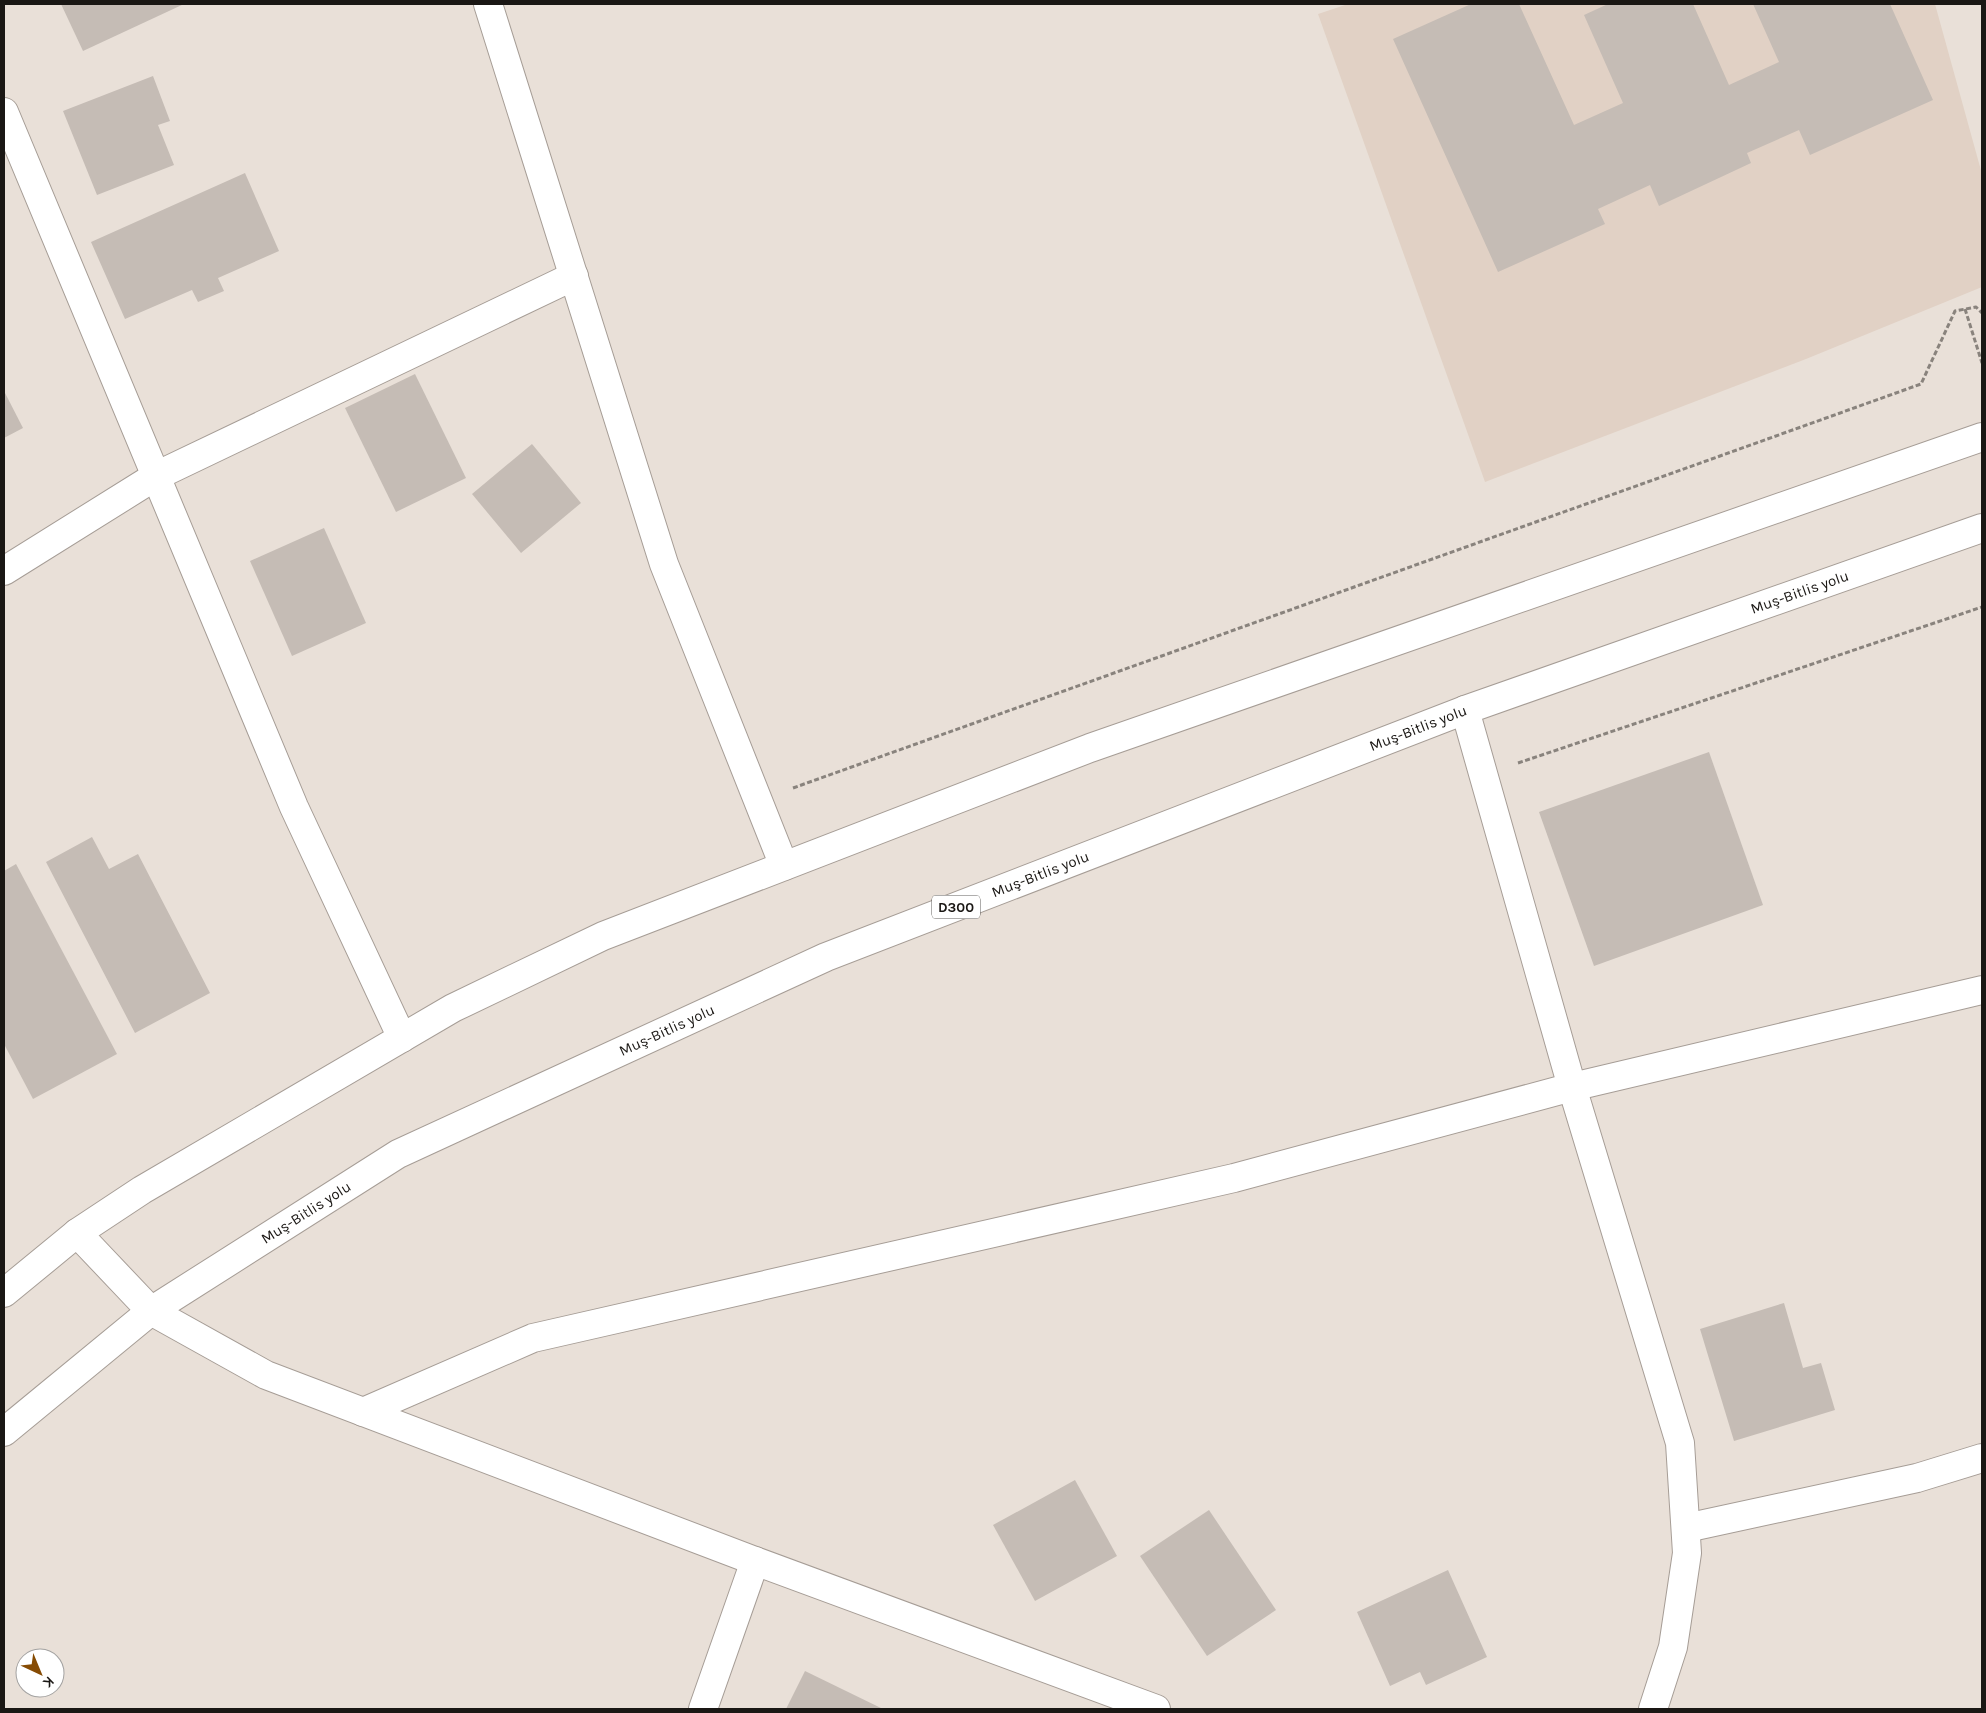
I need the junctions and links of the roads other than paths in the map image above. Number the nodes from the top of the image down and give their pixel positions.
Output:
1 (488, 4) edge
2 (4, 112) edge
3 (574, 276) junction
4 (1982, 437) edge
5 (156, 476) junction
6 (1982, 528) edge
7 (4, 571) edge
8 (1466, 710) junction
9 (784, 866) junction
10 (1982, 990) edge
11 (402, 1038) junction
12 (1572, 1087) junction
13 (77, 1233) junction
14 (4, 1293) edge
15 (151, 1312) junction
16 (363, 1412) junction
17 (4, 1432) edge
18 (1982, 1458) edge
19 (1686, 1528) junction
20 (755, 1562) junction
21 (703, 1709) edge
22 (1156, 1709) edge
23 (1653, 1709) edge

1 - 3 main road
2 - 5 main road
3 - 5 main road
3 - 9 main road
4 - 9 main road
5 - 7 main road
5 - 11 main road
6 - 8 main road, Muş-Bitlis yolu / D300
8 - 12 main road
8 - 15 main road, Muş-Bitlis yolu / D300
9 - 11 main road
10 - 12 main road
11 - 13 main road
12 - 16 main road
12 - 19 main road
13 - 14 main road
13 - 15 main road
15 - 16 main road
15 - 17 main road, Muş-Bitlis yolu / D300
16 - 20 main road
18 - 19 main road
19 - 23 main road
20 - 21 main road
20 - 22 main road

